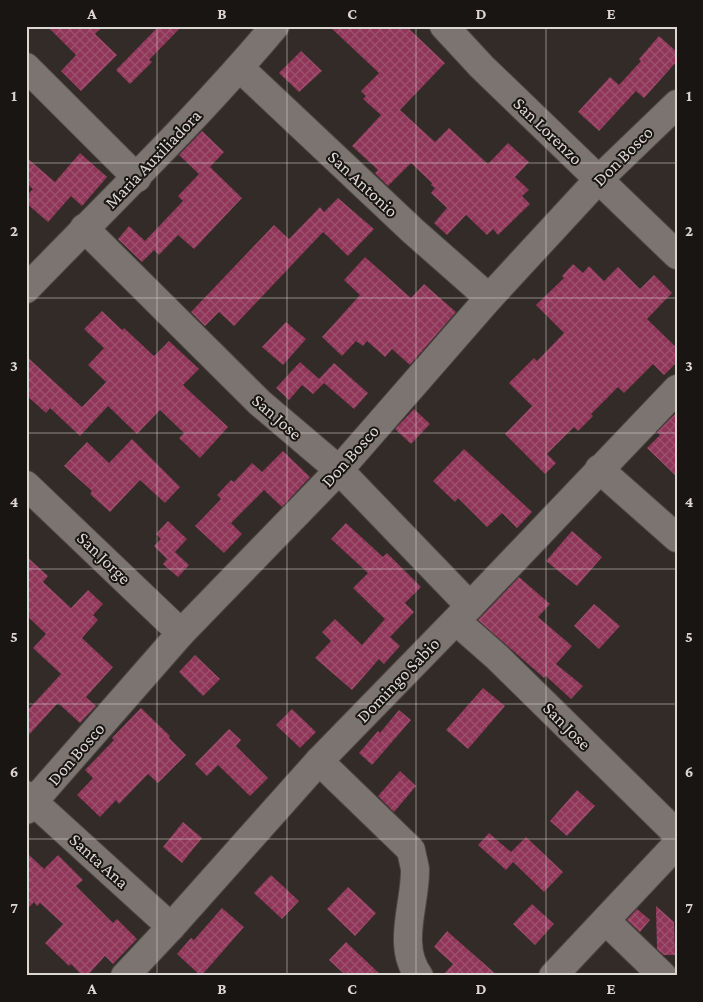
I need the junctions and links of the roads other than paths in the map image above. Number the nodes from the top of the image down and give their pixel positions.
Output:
1 (275, 26) edge
2 (444, 26) edge
3 (26, 67) edge
4 (240, 68) junction
5 (677, 104) edge
6 (137, 178) junction
7 (598, 180) junction
8 (84, 228) junction
9 (677, 255) edge
10 (26, 289) edge
11 (489, 298) junction
12 (677, 389) edge
13 (599, 469) junction
14 (339, 470) junction
15 (26, 485) edge
16 (677, 538) edge
17 (463, 613) junction
18 (181, 633) junction
19 (319, 760) junction
20 (29, 803) edge
21 (677, 834) edge
22 (677, 844) edge
23 (606, 921) junction
24 (171, 928) junction
25 (125, 976) edge
26 (419, 976) edge
27 (552, 976) edge
28 (663, 976) edge

1 - 4 street, Maria Auxiliadora
2 - 7 street, San Lorenzo
3 - 6 street
4 - 6 street, Maria Auxiliadora
4 - 11 street, San Antonio
5 - 7 street, Don Bosco
6 - 8 street, Maria Auxiliadora
7 - 9 street, San Lorenzo
7 - 11 street, Don Bosco
8 - 10 street, Maria Auxiliadora
8 - 14 street, San Jose
11 - 14 street, Don Bosco
12 - 13 street, Domingo Sabio
13 - 16 street
13 - 17 street, Domingo Sabio
14 - 17 street, San Jose
14 - 18 street, Don Bosco
15 - 18 street, San Jorge
17 - 19 street, Domingo Sabio
17 - 21 street, San Jose
18 - 20 street, Don Bosco
19 - 24 street, Domingo Sabio
19 - 26 street
20 - 24 street, Santa Ana
22 - 23 street
23 - 27 street
23 - 28 street
24 - 25 street, Domingo Sabio

